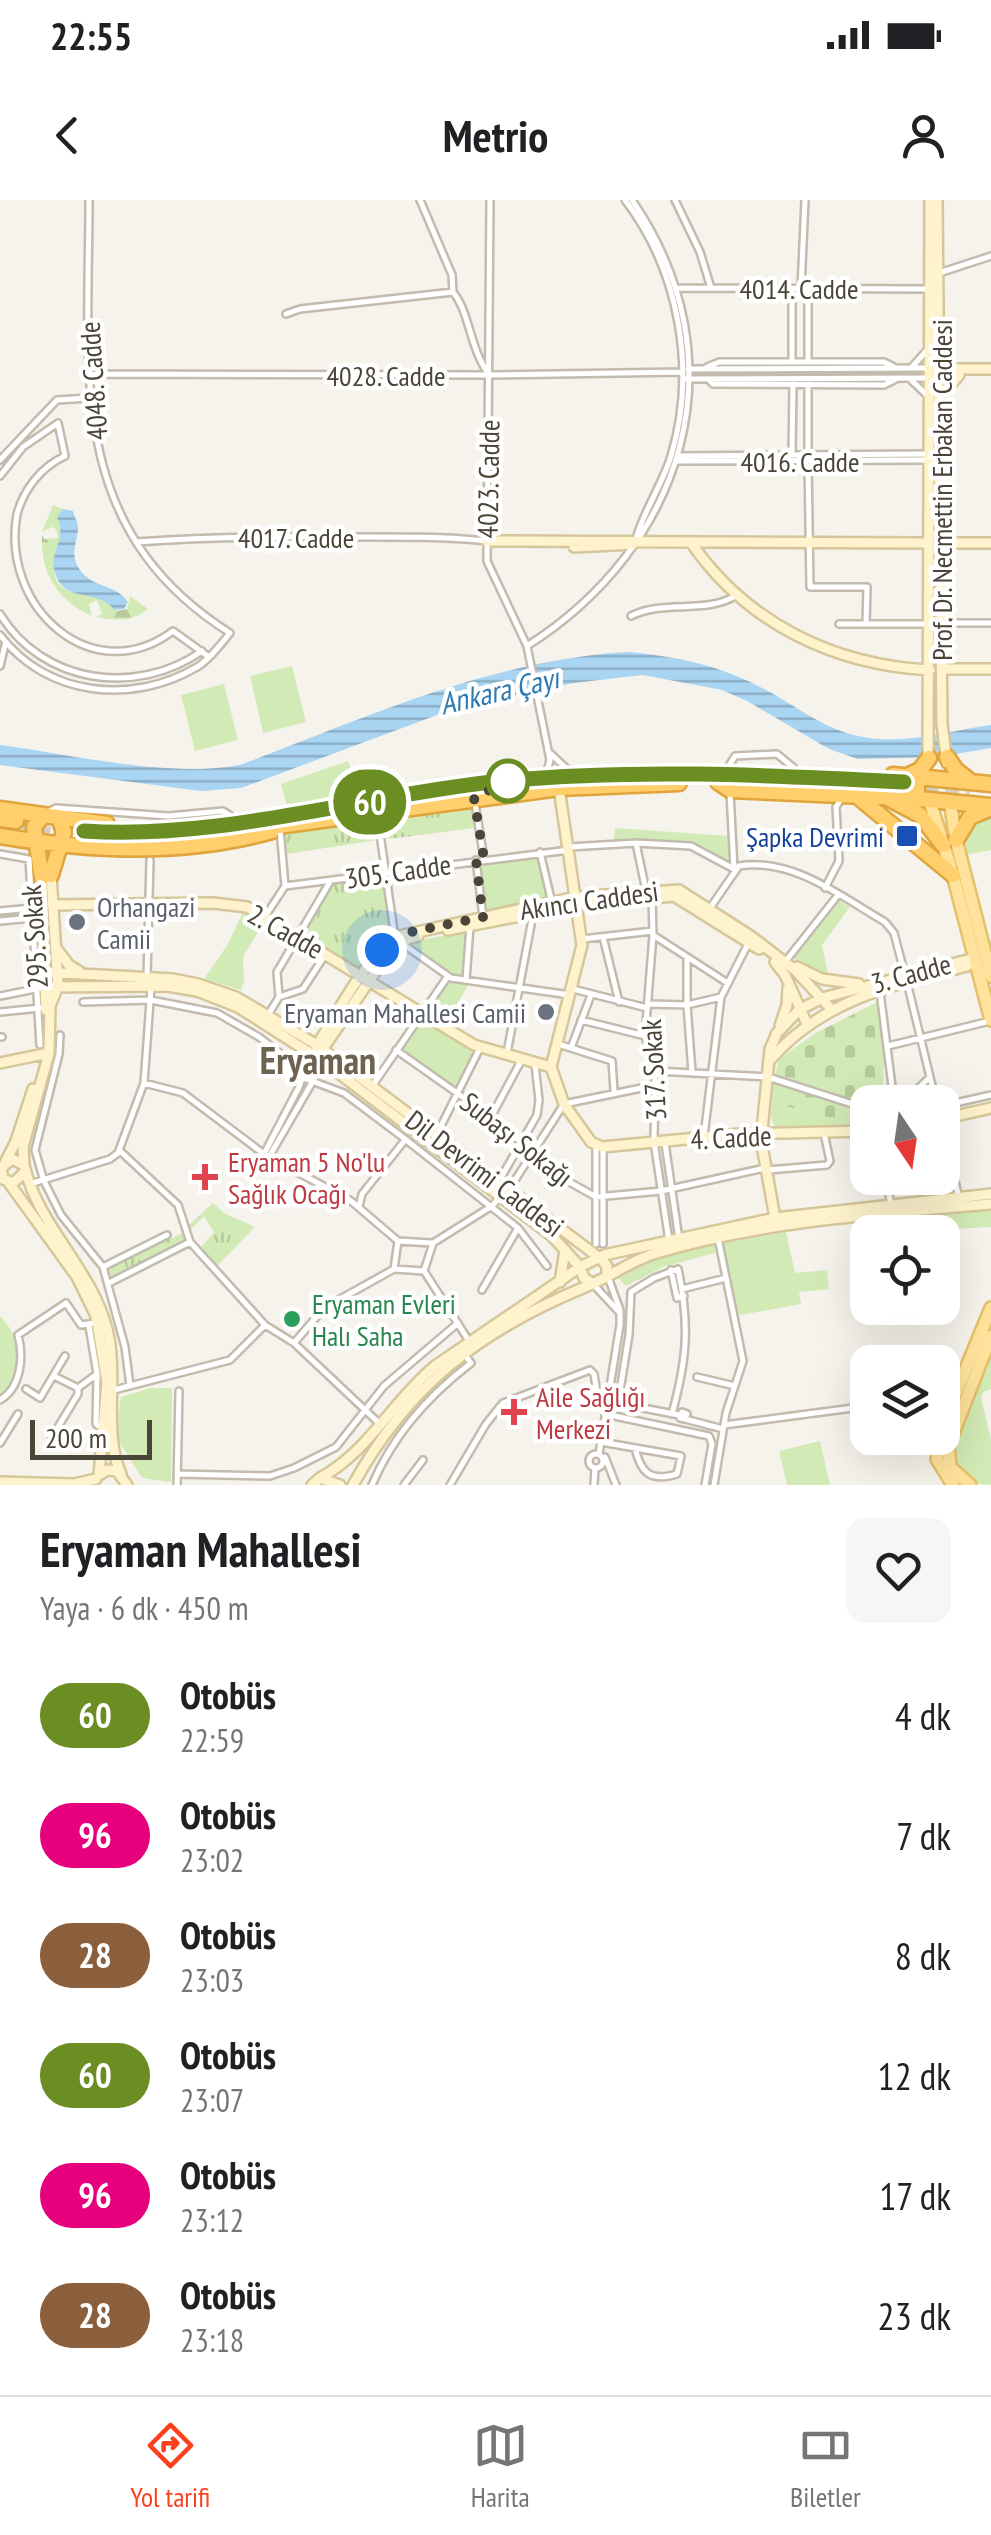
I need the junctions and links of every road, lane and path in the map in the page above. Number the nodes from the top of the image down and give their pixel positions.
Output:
1 (89, 200) edge
2 (420, 200) edge
3 (490, 200) edge
4 (629, 200) edge
5 (675, 200) edge
6 (805, 200) edge
7 (933, 200) edge
8 (991, 256) edge
9 (939, 274) junction
10 (711, 288) junction
11 (792, 288) junction
12 (804, 288) junction
13 (929, 288) junction
14 (673, 289) junction
15 (454, 292) junction
16 (286, 314) dead end
17 (935, 346) junction
18 (792, 362) junction
19 (808, 362) junction
20 (896, 368) junction
21 (705, 369) junction
22 (906, 369) junction
23 (963, 372) junction
24 (991, 372) edge
25 (935, 373) junction
26 (89, 374) junction
27 (685, 374) junction
28 (489, 375) junction
29 (897, 378) junction
30 (909, 378) junction
31 (708, 379) junction
32 (793, 384) junction
33 (808, 384) junction
34 (89, 398) junction
35 (935, 399) junction
36 (11, 445) junction
37 (18, 453) junction
38 (792, 455) junction
39 (930, 457) junction
40 (674, 458) junction
41 (808, 458) junction
42 (0, 460) edge
43 (0, 476) edge
44 (136, 542) junction
45 (809, 543) junction
46 (934, 543) junction
47 (991, 543) edge
48 (487, 544) junction
49 (636, 544) junction
50 (692, 544) junction
51 (737, 595) junction
52 (0, 615) edge
53 (631, 616) dead end
54 (991, 623) edge
55 (839, 624) dead end
56 (866, 624) junction
57 (935, 624) junction
58 (0, 636) edge
59 (6, 643) junction
60 (527, 646) junction
61 (202, 651) junction
62 (209, 657) junction
63 (0, 666) edge
64 (991, 669) edge
65 (936, 670) junction
66 (548, 747) junction
67 (947, 757) junction
68 (928, 758) junction
69 (581, 775) junction
70 (543, 778) junction
71 (927, 778) junction
72 (722, 779) junction
73 (950, 780) junction
74 (991, 784) edge
75 (906, 786) junction
76 (558, 788) junction
77 (991, 792) edge
78 (965, 794) junction
79 (850, 795) junction
80 (886, 797) junction
81 (474, 798) junction
82 (929, 799) junction
83 (991, 805) edge
84 (376, 812) junction
85 (59, 813) junction
86 (43, 815) junction
87 (231, 816) junction
88 (297, 818) junction
89 (6, 825) edge
90 (280, 829) junction
91 (84, 837) junction
92 (37, 842) junction
93 (949, 842) junction
94 (636, 843) junction
95 (58, 845) junction
96 (569, 848) junction
97 (540, 852) junction
98 (0, 854) edge
99 (480, 859) junction
100 (150, 860) dead end
101 (734, 869) junction
102 (385, 872) junction
103 (953, 876) junction
104 (47, 877) junction
105 (331, 880) junction
106 (286, 886) junction
107 (826, 888) junction
108 (648, 894) junction
109 (838, 895) junction
110 (577, 901) junction
111 (552, 902) junction
112 (149, 904) junction
113 (52, 905) junction
114 (31, 908) junction
115 (710, 908) junction
116 (0, 911) edge
117 (532, 914) junction
118 (266, 915) junction
119 (32, 918) junction
120 (483, 920) junction
121 (0, 921) edge
122 (470, 926) junction
123 (653, 933) junction
124 (300, 937) junction
125 (603, 937) junction
126 (582, 939) junction
127 (750, 939) junction
128 (398, 940) junction
129 (54, 942) junction
130 (326, 953) junction
131 (984, 956) edge
132 (687, 957) junction
133 (786, 967) junction
134 (57, 971) junction
135 (44, 972) junction
136 (87, 975) junction
137 (448, 976) junction
138 (991, 976) edge
139 (366, 978) junction
140 (906, 978) junction
141 (466, 980) junction
142 (149, 981) junction
143 (726, 982) junction
144 (58, 986) junction
145 (875, 986) junction
146 (520, 988) junction
147 (40, 989) junction
148 (571, 992) junction
149 (590, 995) junction
150 (0, 996) edge
151 (720, 997) junction
152 (279, 998) junction
153 (822, 998) junction
154 (151, 1000) junction
155 (83, 1002) dead end
156 (619, 1002) junction
157 (687, 1005) junction
158 (648, 1006) junction
159 (40, 1008) junction
160 (800, 1010) junction
161 (832, 1010) junction
162 (0, 1012) edge
163 (422, 1012) junction
164 (268, 1015) junction
165 (581, 1020) junction
166 (989, 1021) edge
167 (806, 1024) junction
168 (777, 1033) junction
169 (60, 1036) dead end
170 (645, 1036) junction
171 (920, 1038) junction
172 (557, 1044) junction
173 (888, 1046) junction
174 (480, 1048) junction
175 (571, 1048) junction
176 (396, 1050) junction
177 (42, 1053) junction
178 (321, 1053) junction
179 (507, 1056) junction
180 (771, 1059) junction
181 (522, 1061) junction
182 (535, 1064) junction
183 (0, 1065) edge
184 (551, 1067) junction
185 (655, 1071) junction
186 (692, 1072) junction
187 (712, 1072) junction
188 (301, 1077) junction
189 (768, 1077) junction
190 (930, 1078) junction
191 (144, 1083) junction
192 (313, 1083) junction
193 (656, 1085) junction
194 (892, 1085) edge
195 (922, 1085) edge
196 (932, 1085) edge
197 (372, 1087) junction
198 (614, 1091) junction
199 (458, 1094) junction
200 (991, 1095) edge
201 (960, 1100) edge
202 (850, 1103) edge
203 (564, 1104) junction
204 (991, 1108) edge
205 (960, 1115) edge
206 (491, 1117) junction
207 (850, 1131) edge
208 (824, 1132) junction
209 (762, 1134) junction
210 (436, 1137) junction
211 (704, 1138) junction
212 (405, 1139) junction
213 (523, 1142) junction
214 (659, 1142) junction
215 (599, 1147) junction
216 (119, 1150) junction
217 (533, 1152) junction
218 (266, 1156) junction
219 (24, 1169) junction
220 (765, 1169) junction
221 (3, 1173) edge
222 (44, 1180) junction
223 (28, 1184) junction
224 (497, 1184) junction
225 (672, 1189) junction
226 (661, 1192) junction
227 (504, 1194) junction
228 (991, 1194) edge
229 (889, 1195) edge
230 (958, 1195) edge
231 (600, 1196) junction
232 (959, 1198) junction
233 (891, 1204) junction
234 (991, 1204) edge
235 (492, 1206) junction
236 (359, 1207) junction
237 (775, 1218) junction
238 (518, 1228) junction
239 (166, 1235) dead end
240 (718, 1238) junction
241 (674, 1240) junction
242 (398, 1241) junction
243 (190, 1242) junction
244 (433, 1243) junction
245 (600, 1244) dead end
246 (566, 1250) junction
247 (596, 1258) junction
248 (103, 1266) junction
249 (547, 1266) dead end
250 (580, 1268) junction
251 (394, 1269) junction
252 (671, 1270) junction
253 (424, 1271) junction
254 (607, 1275) junction
255 (726, 1278) junction
256 (109, 1283) junction
257 (560, 1284) junction
258 (592, 1284) junction
259 (482, 1290) dead end
260 (683, 1292) junction
261 (991, 1308) edge
262 (620, 1313) junction
263 (458, 1323) junction
264 (93, 1324) junction
265 (265, 1325) junction
266 (991, 1336) edge
267 (469, 1341) junction
268 (294, 1343) junction
269 (464, 1354) junction
270 (66, 1356) dead end
271 (97, 1374) junction
272 (960, 1374) edge
273 (54, 1376) junction
274 (697, 1377) dead end
275 (130, 1386) junction
276 (735, 1386) junction
277 (78, 1388) junction
278 (26, 1389) dead end
279 (114, 1390) junction
280 (178, 1391) dead end
281 (608, 1398) junction
282 (0, 1400) edge
283 (618, 1403) junction
284 (850, 1409) edge
285 (365, 1410) junction
286 (18, 1414) dead end
287 (604, 1414) junction
288 (679, 1416) junction
289 (380, 1424) junction
290 (723, 1427) junction
291 (105, 1430) junction
292 (52, 1437) dead end
293 (601, 1443) junction
294 (0, 1444) edge
295 (635, 1448) junction
296 (937, 1455) edge
297 (423, 1460) dead end
298 (177, 1474) junction
299 (125, 1479) edge
300 (96, 1480) edge
301 (0, 1482) edge
302 (312, 1483) edge
303 (374, 1484) edge
304 (417, 1484) edge
305 (142, 1485) edge
306 (176, 1485) edge
307 (340, 1485) edge
308 (353, 1485) edge
309 (406, 1485) edge
310 (450, 1485) edge
311 (594, 1485) edge
312 (616, 1485) edge
313 (705, 1485) edge
314 (714, 1485) edge
315 (952, 1485) edge
316 (970, 1485) edge

1 - 26 street, 4048. Cadde
2 - 15 street
3 - 28 street, 4023. Cadde
4 - 14 street
5 - 10 street
6 - 12 street
7 - 9 main road, Prof. Dr. Necmettin Erbakan Caddesi
7 - 13 main road, Prof. Dr. Necmettin Erbakan Caddesi
8 - 9 street
9 - 17 main road, Prof. Dr. Necmettin Erbakan Caddesi
10 - 11 street, 4014. Cadde
10 - 14 street, 4014. Cadde
11 - 12 street, 4014. Cadde
11 - 18 street
12 - 13 street, 4014. Cadde
12 - 19 street
13 - 17 main road, Prof. Dr. Necmettin Erbakan Caddesi
14 - 27 street
15 - 16 street
15 - 28 street
17 - 22 street
17 - 23 main road
17 - 25 main road, Prof. Dr. Necmettin Erbakan Caddesi
18 - 19 street
18 - 21 street
19 - 20 street
20 - 21 street
20 - 22 street
21 - 27 street
22 - 25 street
23 - 24 main road
23 - 25 main road
23 - 35 main road
25 - 30 street
25 - 35 main road, Prof. Dr. Necmettin Erbakan Caddesi
26 - 28 street, 4028. Cadde
26 - 34 street, 4048. Cadde
27 - 28 street, 4028. Cadde
27 - 31 street
27 - 40 street
28 - 48 street, 4023. Cadde
29 - 30 street
29 - 31 street
29 - 33 street
30 - 35 street
31 - 32 street
32 - 33 street
32 - 38 street
33 - 41 street
34 - 36 street
34 - 44 street, 4048. Cadde
35 - 39 main road, Prof. Dr. Necmettin Erbakan Caddesi
35 - 46 main road, Prof. Dr. Necmettin Erbakan Caddesi
36 - 37 street
36 - 42 street
37 - 43 street
37 - 61 street
38 - 40 street, 4016. Cadde
38 - 41 street, 4016. Cadde
39 - 41 street, 4016. Cadde
39 - 46 main road, Prof. Dr. Necmettin Erbakan Caddesi
40 - 41 street, 4016. Cadde
40 - 49 street
41 - 45 street
44 - 48 street, 4017. Cadde
44 - 62 street, 4048. Cadde
45 - 46 main road, 4017. Cadde
45 - 50 main road, 4017. Cadde
45 - 56 street
46 - 47 main road, 4017. Cadde
46 - 57 main road, Prof. Dr. Necmettin Erbakan Caddesi
48 - 49 main road, 4017. Cadde
48 - 60 street, 4023. Cadde
49 - 50 main road, 4017. Cadde
49 - 60 street
50 - 51 main road
51 - 53 street
51 - 65 main road
52 - 61 street
54 - 57 street
55 - 56 street
56 - 57 street
57 - 65 main road, Prof. Dr. Necmettin Erbakan Caddesi
58 - 59 street
59 - 62 street
59 - 63 street
60 - 66 street, 4023. Cadde
61 - 62 street
64 - 65 main road
65 - 67 main road, Prof. Dr. Necmettin Erbakan Caddesi
65 - 68 main road, Prof. Dr. Necmettin Erbakan Caddesi
66 - 69 street
66 - 70 street, 4023. Cadde
67 - 73 main road, Prof. Dr. Necmettin Erbakan Caddesi
67 - 78 highway
68 - 71 main road, Prof. Dr. Necmettin Erbakan Caddesi
68 - 75 highway
69 - 70 highway
69 - 72 highway
70 - 88 highway
71 - 73 highway
71 - 75 highway
71 - 82 highway
72 - 75 highway
72 - 75 highway
72 - 76 highway
72 - 79 highway
72 - 101 street
73 - 78 highway
74 - 78 highway
75 - 80 highway
75 - 82 highway
76 - 81 highway
76 - 96 main road
77 - 78 highway
78 - 82 highway
78 - 83 highway
78 - 93 main road
79 - 80 highway
79 - 103 highway
79 - 107 street
80 - 93 highway
81 - 84 highway
81 - 99 street
82 - 93 main road
83 - 93 highway
84 - 88 highway
84 - 102 street
85 - 86 highway
85 - 87 street
85 - 91 highway
85 - 95 highway
86 - 89 highway
86 - 92 highway
87 - 88 highway
87 - 91 highway
88 - 90 highway
88 - 91 highway
89 - 92 highway
89 - 104 highway
90 - 91 highway
90 - 106 street
91 - 95 highway
91 - 104 highway
92 - 95 highway
92 - 104 highway
93 - 103 main road
93 - 131 main road
94 - 96 street, 305. Cadde
94 - 101 street, 305. Cadde
94 - 108 street, 317. Sokak
95 - 104 highway
96 - 97 street, 305. Cadde
96 - 110 main road
97 - 99 street, 305. Cadde
97 - 111 street
98 - 114 street, 295. Sokak
99 - 102 street, 305. Cadde
99 - 120 street
100 - 112 street
101 - 107 street
101 - 115 street
102 - 105 street, 305. Cadde
102 - 128 street
103 - 131 main road
104 - 113 main road
104 - 135 main road
105 - 106 street, 305. Cadde
105 - 124 street
106 - 118 street
107 - 109 street
108 - 110 main road, Akıncı Caddesi
108 - 115 main road, Akıncı Caddesi
108 - 123 street, 317. Sokak
108 - 127 main road, Akıncı Caddesi
109 - 133 street
109 - 140 street
110 - 111 main road, Akıncı Caddesi
110 - 117 main road, Akıncı Caddesi
110 - 126 main road
111 - 120 main road, Akıncı Caddesi
112 - 113 main road, 2. Cadde
112 - 118 main road, 2. Cadde
112 - 142 street
113 - 129 main road
114 - 116 street
114 - 119 street, 295. Sokak
115 - 127 main road, Akıncı Caddesi
117 - 120 main road, Akıncı Caddesi
117 - 146 street
118 - 124 main road, 2. Cadde
119 - 121 street
119 - 147 street, 295. Sokak
120 - 122 main road, Akıncı Caddesi
120 - 128 main road, Akıncı Caddesi
122 - 128 main road, Akıncı Caddesi
122 - 141 street
123 - 125 street
123 - 132 street
123 - 158 street, 317. Sokak
124 - 130 main road, 2. Cadde
124 - 152 street
125 - 126 street
125 - 156 street
126 - 148 main road
127 - 133 main road, Akıncı Caddesi
127 - 143 street
128 - 137 street
128 - 139 main road
129 - 134 main road
129 - 136 main road
130 - 139 main road, 2. Cadde
130 - 152 street
131 - 138 main road
131 - 140 main road, 3. Cadde
131 - 166 main road
132 - 143 street
132 - 157 street
133 - 145 main road
133 - 153 main road, Akıncı Caddesi
133 - 160 main road, Akıncı Caddesi
133 - 168 main road
134 - 135 main road, Dil Devrimi Caddesi
134 - 136 main road, Dil Devrimi Caddesi
134 - 144 main road
135 - 147 main road
136 - 142 main road, Dil Devrimi Caddesi
137 - 141 street
137 - 163 street
139 - 163 main road, 2. Cadde
139 - 178 main road
140 - 145 main road, 3. Cadde
140 - 171 street
141 - 146 street
142 - 144 main road, Dil Devrimi Caddesi
142 - 154 street
142 - 164 main road, Dil Devrimi Caddesi
142 - 178 main road, Dil Devrimi Caddesi
143 - 151 street
144 - 147 main road, Dil Devrimi Caddesi
144 - 219 main road
145 - 153 main road, 3. Cadde
145 - 161 main road, 3. Cadde
145 - 173 street
146 - 148 street
146 - 179 street
147 - 150 street
147 - 159 street, 295. Sokak
147 - 177 main road
148 - 149 street
148 - 172 main road
149 - 156 street
149 - 165 street
151 - 157 street
151 - 187 street
152 - 164 street
153 - 160 main road, 3. Cadde
153 - 161 main road, Akıncı Caddesi
154 - 155 street
154 - 188 street
154 - 191 street
156 - 158 street
157 - 158 street
157 - 186 street
158 - 170 street, 317. Sokak
159 - 162 street
159 - 177 street, 295. Sokak
160 - 167 main road, Akıncı Caddesi
160 - 168 main road, 3. Cadde
161 - 167 main road, 3. Cadde
163 - 174 main road, 2. Cadde
163 - 176 street
164 - 178 main road, Dil Devrimi Caddesi
165 - 170 street
165 - 175 street
166 - 171 street
167 - 180 main road, 3. Cadde
168 - 180 main road
169 - 222 street
170 - 185 street, 317. Sokak
171 - 173 street
171 - 190 street
172 - 175 street
172 - 184 main road
173 - 194 street
174 - 179 main road, 2. Cadde
174 - 199 street
175 - 198 street
176 - 197 street
176 - 199 street, Subaşı Sokağı
177 - 183 main road
177 - 221 main road
178 - 188 street
178 - 192 street
178 - 197 main road, Dil Devrimi Caddesi
178 - 227 main road, Dil Devrimi Caddesi
179 - 181 main road, 2. Cadde
180 - 189 main road
181 - 182 main road, 2. Cadde
181 - 206 street
182 - 184 main road, 2. Cadde
182 - 213 street
184 - 203 main road
185 - 186 street
185 - 193 street, 317. Sokak
186 - 187 street
187 - 189 street
187 - 211 street
188 - 192 street
188 - 218 street
189 - 202 street
189 - 209 main road
190 - 195 street
190 - 196 street
191 - 216 street
191 - 218 street
192 - 212 street
192 - 218 street
193 - 198 street
193 - 214 street, 317. Sokak
197 - 210 main road, Dil Devrimi Caddesi
198 - 203 street
199 - 206 street, Subaşı Sokağı
199 - 210 street
200 - 201 street
203 - 215 main road
203 - 217 street
204 - 205 main road
206 - 213 street, Subaşı Sokağı
207 - 208 main road, 4. Cadde
208 - 209 main road, 4. Cadde
208 - 220 street, Subaşı Sokağı
209 - 211 main road, 4. Cadde
209 - 220 main road
210 - 224 main road, Dil Devrimi Caddesi
211 - 214 main road, 4. Cadde
212 - 235 street
212 - 236 street
213 - 217 street, Subaşı Sokağı
213 - 224 street
214 - 215 main road, 4. Cadde
214 - 225 street
214 - 226 street, 317. Sokak
215 - 231 street
216 - 222 street
216 - 243 street
217 - 227 street
217 - 231 street, Subaşı Sokağı
218 - 236 street
219 - 221 main road
219 - 221 main road
219 - 223 main road
220 - 225 street, Subaşı Sokağı
220 - 237 main road
221 - 264 main road
222 - 223 street
222 - 248 street
223 - 279 main road
224 - 227 main road, Dil Devrimi Caddesi
225 - 226 street, Subaşı Sokağı
225 - 241 street
226 - 231 street, Subaşı Sokağı
226 - 241 street, 317. Sokak
227 - 235 street
227 - 246 main road, Dil Devrimi Caddesi
227 - 247 main road, Dil Devrimi Caddesi
228 - 232 main road
229 - 233 street
230 - 232 street
231 - 245 street
232 - 233 main road
233 - 237 main road
234 - 240 main road
235 - 238 street
235 - 244 street
236 - 242 street
237 - 241 main road
238 - 249 street
238 - 259 street
239 - 248 street
240 - 254 main road
240 - 255 street
241 - 247 main road
242 - 244 street
242 - 251 street
243 - 256 street
243 - 265 street
244 - 253 street
246 - 250 main road, Dil Devrimi Caddesi
246 - 257 main road
247 - 250 main road
247 - 254 main road
248 - 256 street
250 - 257 main road
250 - 258 main road
251 - 253 street
251 - 268 street
252 - 260 street
252 - 260 street
252 - 283 street
253 - 263 street
254 - 258 main road
254 - 262 street
255 - 260 street
255 - 276 street
256 - 275 street
257 - 267 main road
258 - 262 street
258 - 269 main road
260 - 288 street
261 - 272 main road
262 - 281 street
263 - 267 street
263 - 285 street
264 - 271 street
264 - 282 street
264 - 291 main road
265 - 268 street
265 - 275 street
266 - 316 main road
267 - 289 main road
268 - 285 street
269 - 303 street
269 - 308 main road
270 - 273 street
271 - 277 street
271 - 291 street
273 - 277 street
273 - 278 street
274 - 276 street
275 - 279 street
276 - 290 street
277 - 292 street
279 - 299 main road
280 - 298 street
281 - 283 street
281 - 287 street
281 - 310 street
283 - 288 street
284 - 290 street
285 - 289 street
285 - 298 street
286 - 294 street
287 - 293 street
287 - 313 street
288 - 290 street
289 - 302 main road
290 - 314 street
291 - 300 main road
293 - 295 street
293 - 311 street
293 - 312 street
295 - 295 street
296 - 315 main road
297 - 309 street
298 - 306 street
299 - 300 main road
299 - 305 main road
300 - 301 main road
302 - 307 main road
304 - 309 street

